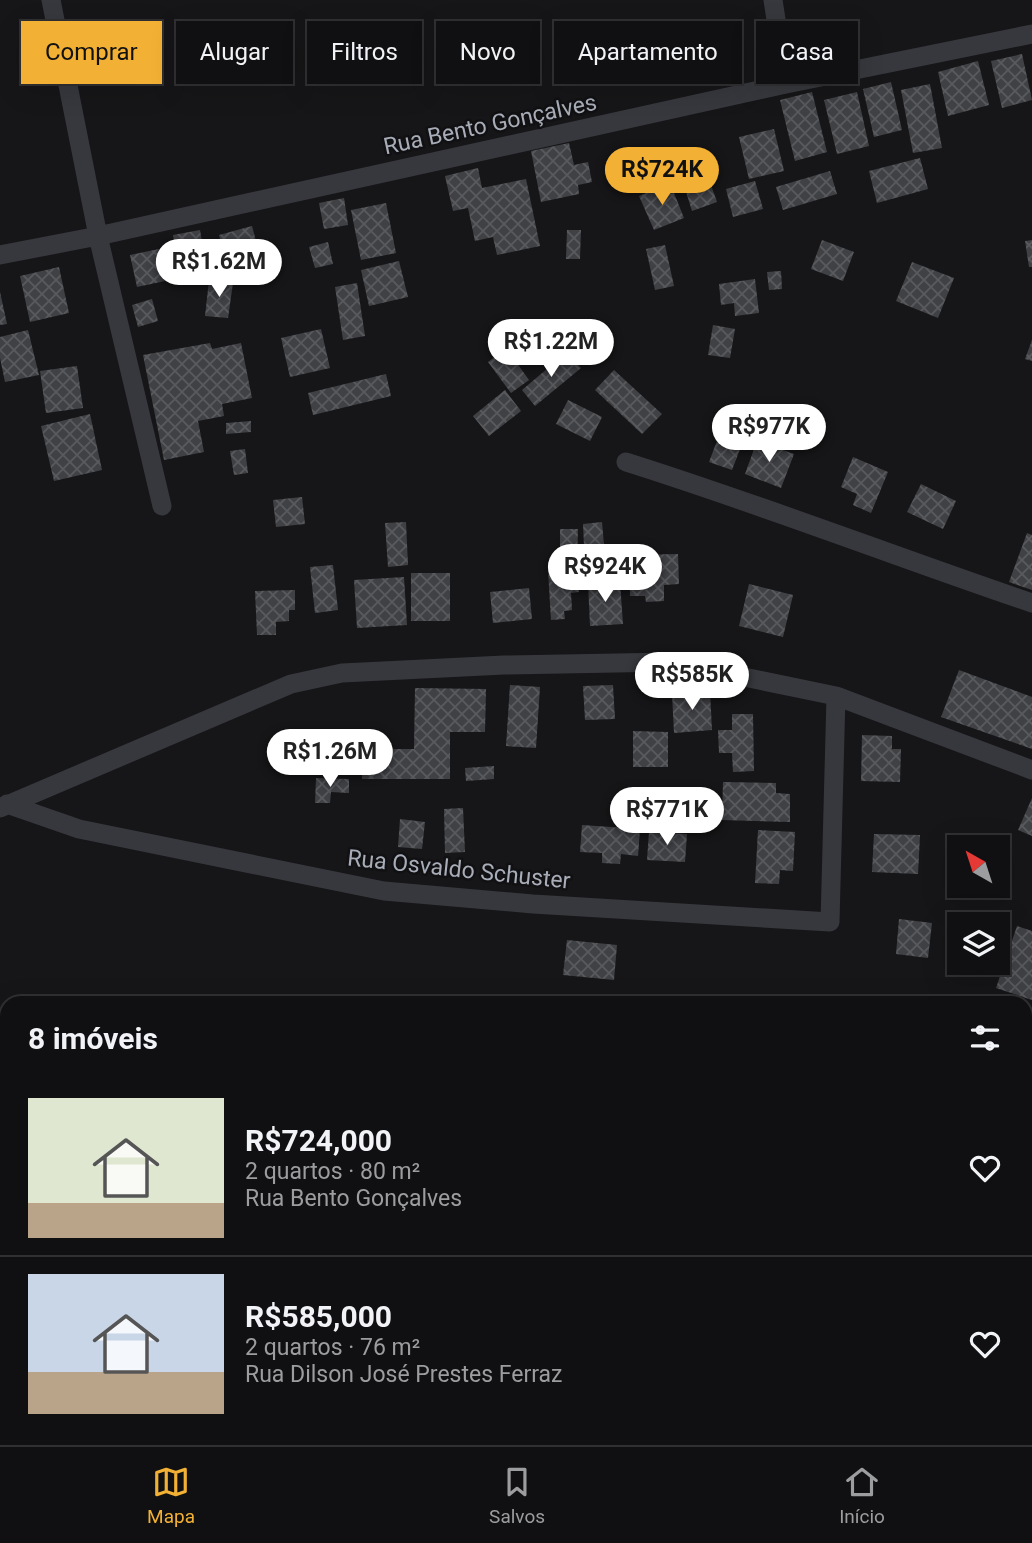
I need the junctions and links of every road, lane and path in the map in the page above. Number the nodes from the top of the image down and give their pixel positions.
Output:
1 (51, 0) edge
2 (773, 0) edge
3 (776, 21) edge
4 (1032, 34) edge
5 (858, 69) edge
6 (786, 84) edge
7 (98, 236) junction
8 (0, 255) edge
9 (626, 462) dead end
10 (162, 506) dead end
11 (1032, 603) edge
12 (836, 696) junction
13 (1032, 770) edge
14 (4, 806) edge

1 - 7 street
2 - 3 street
4 - 5 street, Rua Bento Gonçalves
6 - 7 street, Rua Bento Gonçalves
7 - 8 street, Rua Bento Gonçalves
7 - 10 street
9 - 11 street
12 - 13 street
12 - 14 street
12 - 14 street, Rua Osvaldo Schuster

